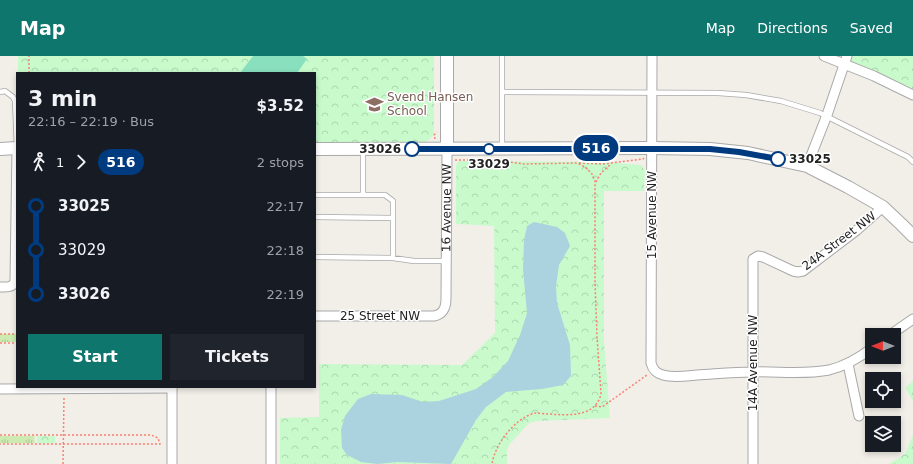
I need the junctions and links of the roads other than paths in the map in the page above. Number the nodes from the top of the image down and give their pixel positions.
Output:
1 (447, 56) edge
2 (502, 56) edge
3 (652, 56) edge
4 (824, 56) edge
5 (846, 60) edge
6 (0, 92) edge
7 (502, 92) junction
8 (652, 93) junction
9 (913, 94) edge
10 (827, 115) junction
11 (16, 132) edge
12 (16, 148) edge
13 (652, 148) junction
14 (0, 149) edge
15 (316, 149) edge
16 (364, 149) junction
17 (502, 149) junction
18 (447, 154) junction
19 (913, 162) edge
20 (808, 166) junction
21 (316, 195) edge
22 (364, 195) junction
23 (883, 207) junction
24 (16, 212) edge
25 (316, 217) edge
26 (393, 218) junction
27 (913, 236) edge
28 (316, 257) edge
29 (392, 258) junction
30 (446, 261) junction
31 (752, 262) joint
32 (0, 287) edge
33 (443, 312) joint
34 (316, 316) edge
35 (913, 319) edge
36 (900, 328) edge
37 (865, 354) edge
38 (848, 364) junction
39 (753, 372) junction
40 (172, 388) edge
41 (271, 388) edge
42 (0, 389) edge
43 (859, 416) dead end
44 (172, 464) edge
45 (271, 464) edge
46 (753, 464) edge

1 - 18 street, 16 Avenue NW
2 - 7 lane
3 - 8 street, 15 Avenue NW
4 - 5 street
5 - 9 street
5 - 10 street
6 - 11 lane
7 - 8 lane
7 - 17 lane
8 - 10 lane
8 - 13 street, 15 Avenue NW
10 - 19 lane
10 - 20 street
12 - 14 street
13 - 17 street
13 - 20 street
13 - 39 street, 15 Avenue NW
15 - 16 street
16 - 18 street
16 - 22 lane
17 - 18 street
18 - 30 street, 16 Avenue NW
20 - 23 street
21 - 22 lane
22 - 26 lane
23 - 27 street
23 - 31 street, 24A Street NW
24 - 32 street
25 - 26 lane
26 - 29 lane
28 - 29 lane
29 - 30 lane
30 - 33 street, 16 Avenue NW
31 - 39 street, 14A Avenue NW
33 - 34 street, 25 Street NW
35 - 36 street
37 - 38 street
38 - 39 street
38 - 43 street
39 - 46 street, 14A Avenue NW
40 - 42 street
40 - 44 street
41 - 45 street

